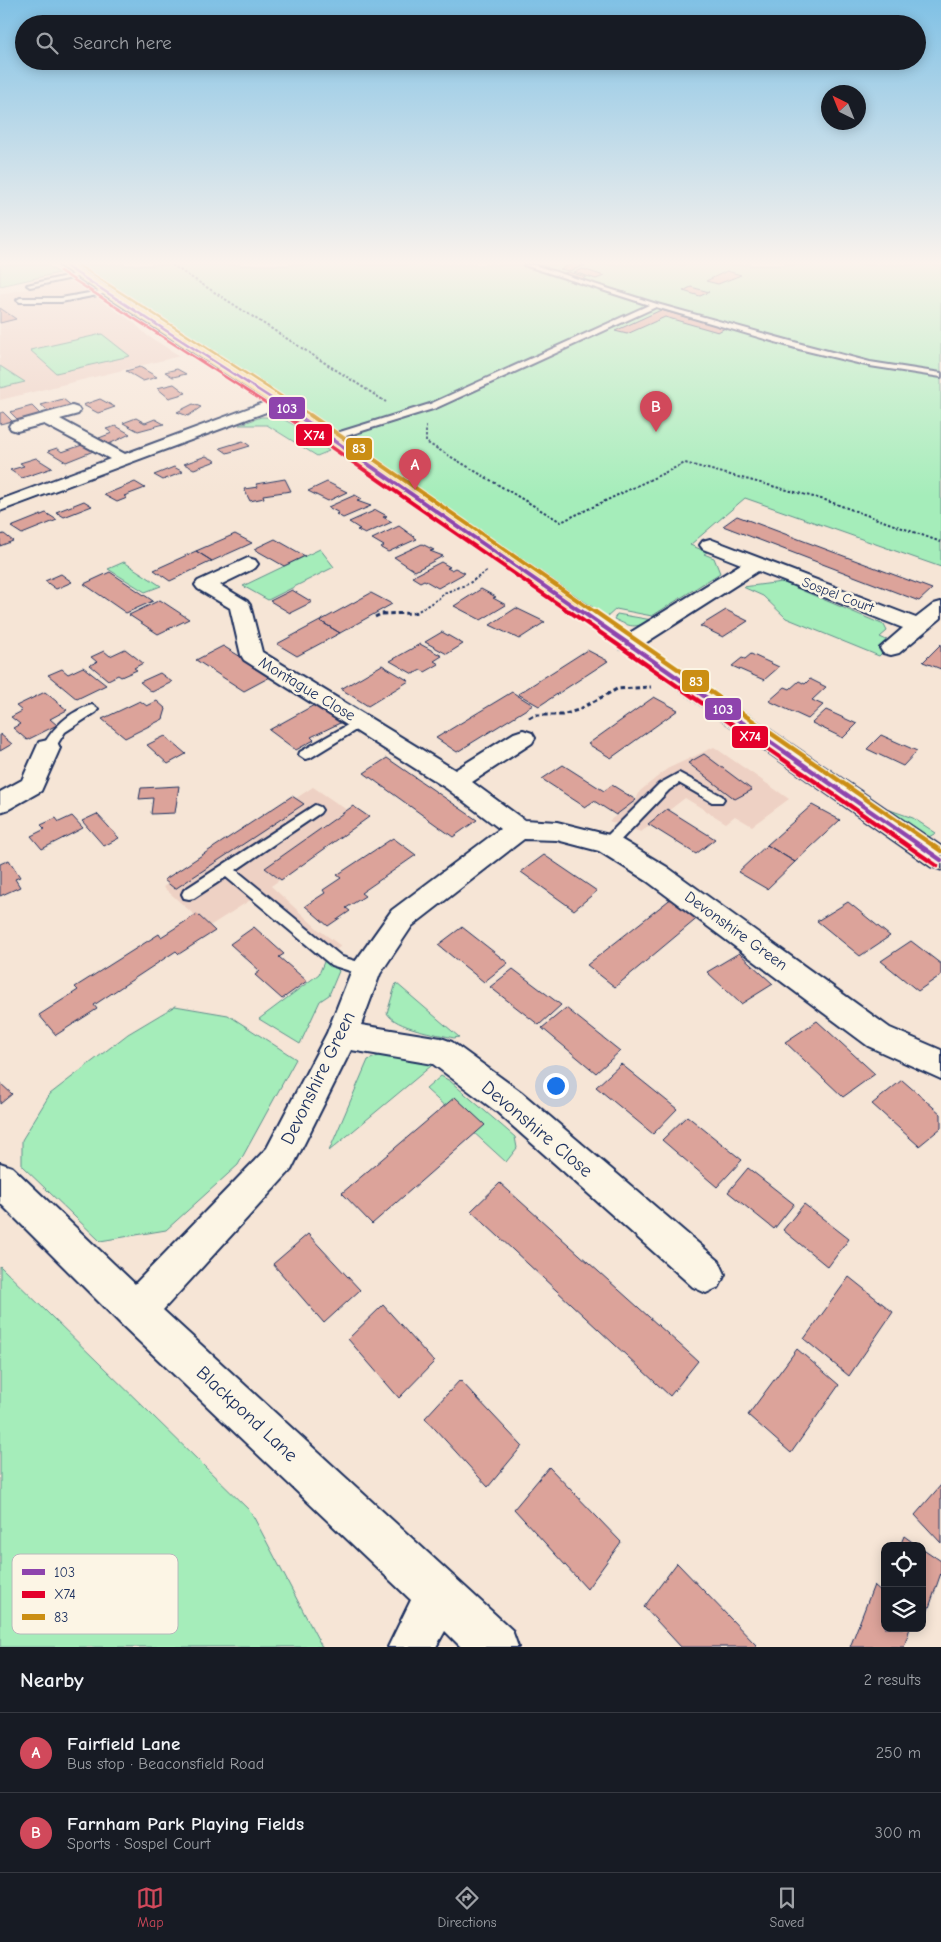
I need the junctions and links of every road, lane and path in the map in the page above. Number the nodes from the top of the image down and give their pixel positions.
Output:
1 (184, 342) edge
2 (292, 342) edge
3 (574, 342) edge
4 (784, 342) edge
5 (941, 375) edge
6 (279, 402) junction
7 (72, 411) dead end
8 (415, 412) junction
9 (405, 414) junction
10 (47, 419) junction
11 (17, 426) dead end
12 (330, 438) junction
13 (122, 459) junction
14 (0, 506) edge
15 (941, 542) edge
16 (710, 545) dead end
17 (506, 558) junction
18 (248, 564) dead end
19 (757, 564) junction
20 (941, 608) edge
21 (375, 617) dead end
22 (918, 626) junction
23 (628, 644) junction
24 (891, 648) dead end
25 (689, 686) junction
26 (92, 709) dead end
27 (360, 722) junction
28 (523, 738) joint
29 (48, 748) joint
30 (305, 754) dead end
31 (455, 782) junction
32 (716, 800) dead end
33 (0, 803) edge
34 (315, 810) dead end
35 (518, 829) junction
36 (608, 844) junction
37 (941, 860) edge
38 (226, 869) junction
39 (190, 894) dead end
40 (366, 970) junction
41 (342, 1035) junction
42 (941, 1065) edge
43 (0, 1179) edge
44 (706, 1274) dead end
45 (136, 1310) junction
46 (439, 1595) junction
47 (411, 1647) edge
48 (495, 1647) edge

1 - 6 main road
2 - 9 path
3 - 8 lane
4 - 5 lane
6 - 12 main road
6 - 13 street
7 - 10 street
8 - 9 lane
8 - 15 path
9 - 12 lane
10 - 11 street
10 - 13 street
12 - 17 main road
13 - 14 street
16 - 19 street, Sospel Court
17 - 21 path
17 - 23 main road
18 - 27 street, Montague Close
19 - 22 street, Sospel Court
19 - 23 street
20 - 22 street
22 - 24 street
23 - 25 main road
25 - 28 path
25 - 37 main road
26 - 29 lane
27 - 30 lane
27 - 31 street, Montague Close
28 - 31 street
29 - 33 street
31 - 35 street
32 - 36 lane
34 - 38 lane
35 - 36 street, Devonshire Green
35 - 40 street, Devonshire Green
36 - 42 street, Devonshire Green
38 - 39 lane
38 - 40 lane
40 - 41 street, Devonshire Green
41 - 44 street, Devonshire Close
41 - 45 street, Devonshire Green
43 - 45 street, Blackpond Lane
45 - 46 street, Blackpond Lane
46 - 47 street
46 - 48 street, Blackpond Lane

